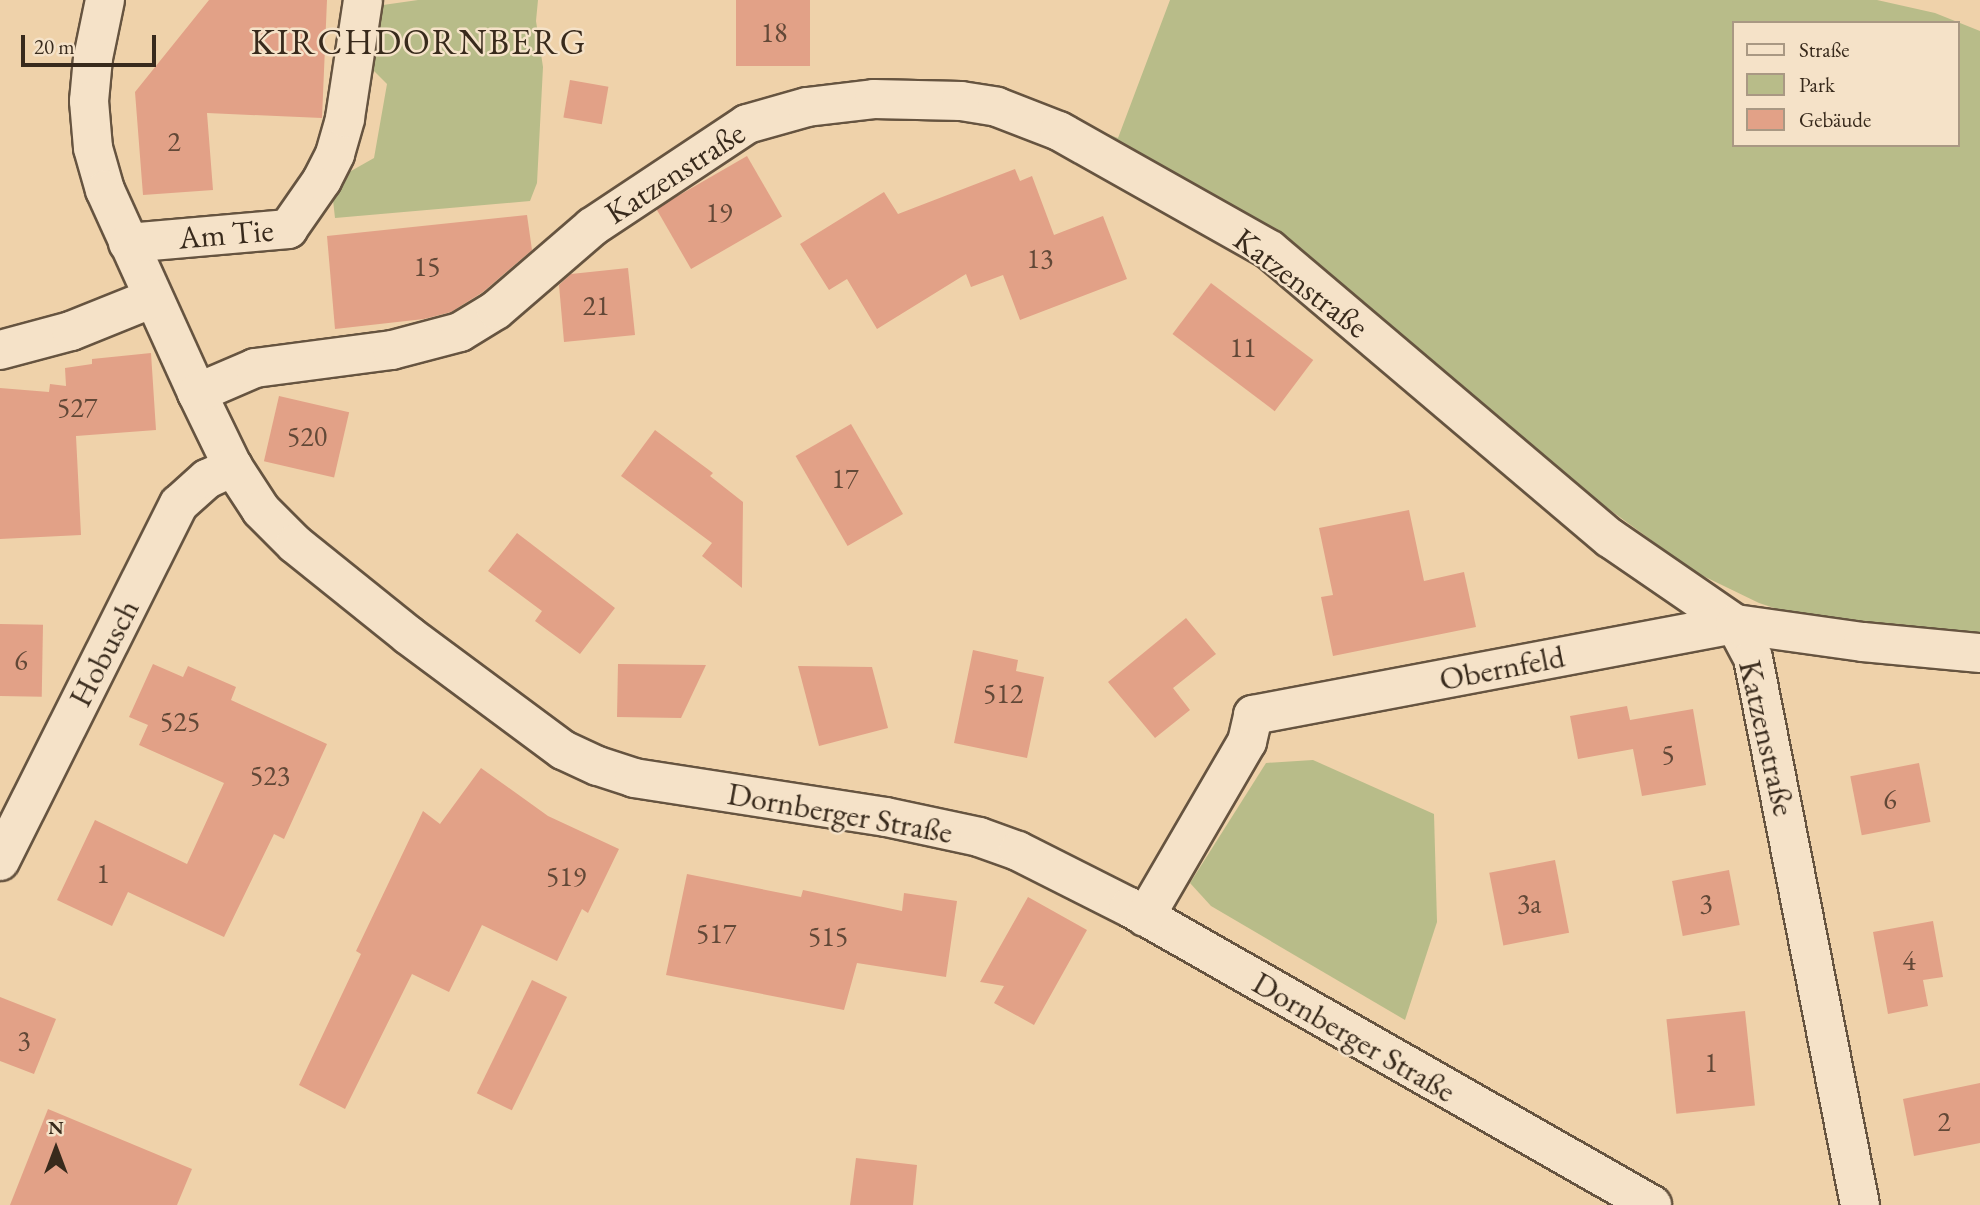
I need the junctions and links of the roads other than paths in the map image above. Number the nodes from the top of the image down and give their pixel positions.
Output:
1 (105, 0) edge
2 (363, 0) edge
3 (128, 243) junction
4 (153, 298) junction
5 (0, 350) edge
6 (197, 393) junction
7 (233, 467) junction
8 (1735, 624) junction
9 (1980, 653) edge
10 (0, 861) edge
11 (1145, 917) junction
12 (1652, 1205) edge
13 (1860, 1205) edge

1 - 3 street, Dornberger Straße
2 - 3 street, Am Tie
3 - 4 street, Dornberger Straße
4 - 5 street
4 - 6 street, Dornberger Straße
6 - 7 street, Dornberger Straße
6 - 8 street, Katzenstraße
7 - 10 street, Hobusch
7 - 11 street, Dornberger Straße
8 - 9 street, Obernfeld
8 - 11 street, Obernfeld
8 - 13 street, Katzenstraße
11 - 12 street, Dornberger Straße

